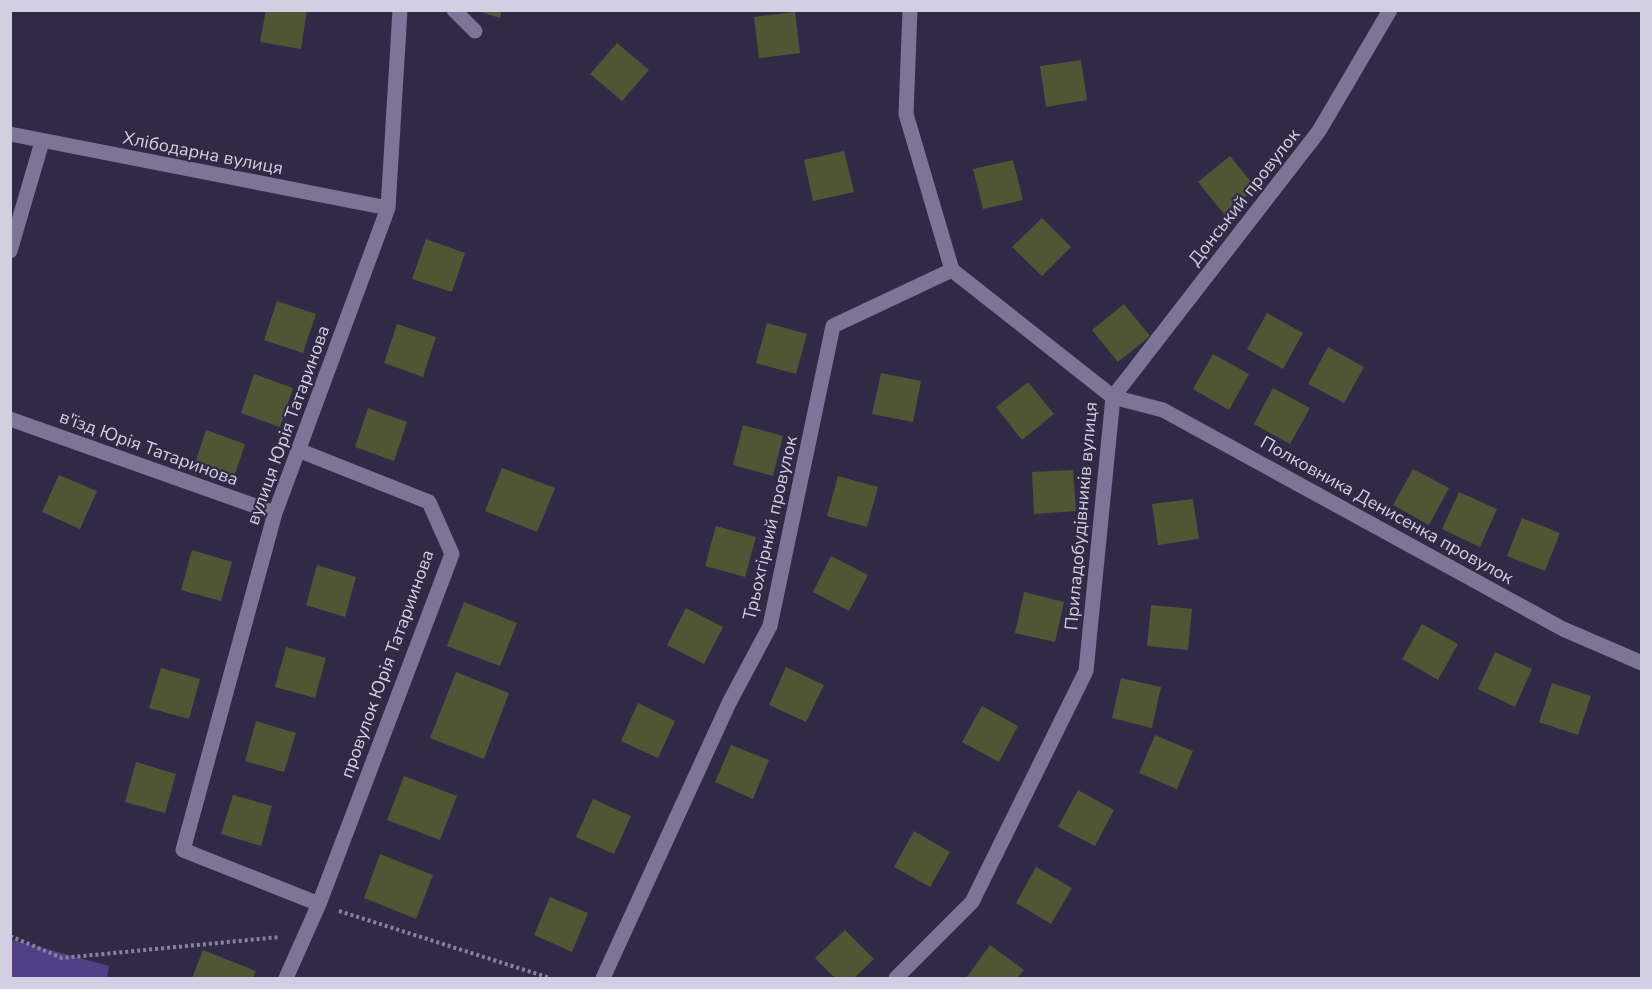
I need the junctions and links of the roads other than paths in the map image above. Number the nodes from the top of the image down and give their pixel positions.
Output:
1 (400, 10) edge
2 (454, 10) edge
3 (910, 10) edge
4 (1390, 10) edge
5 (475, 31) dead end
6 (10, 134) edge
7 (42, 142) junction
8 (388, 208) junction
9 (10, 251) edge
10 (952, 270) junction
11 (1113, 397) junction
12 (10, 419) edge
13 (298, 450) junction
14 (275, 513) junction
15 (1641, 663) edge
16 (319, 904) junction
17 (286, 978) edge
18 (603, 978) edge
19 (896, 978) edge

1 - 8 street, вулиця Юрія Татаринова
2 - 5 street
3 - 10 street
4 - 11 street, Донський провулок
6 - 7 street, Хлібодарна вулиця
7 - 8 street, Хлібодарна вулиця
7 - 9 street
8 - 13 street, вулиця Юрія Татаринова
10 - 11 street, Приладобудівників вулиця
10 - 18 street, Трьохгірний провулок
11 - 15 street, Полковника Денисенка провулок
11 - 19 street, Приладобудівників вулиця
12 - 14 street, в'їзд Юрія Татаринова
13 - 14 street, вулиця Юрія Татаринова
13 - 16 street, провулок Юрія Татариинова
14 - 16 street, вулиця Юрія Татаринова
16 - 17 street, провулок Юрія Татариинова

